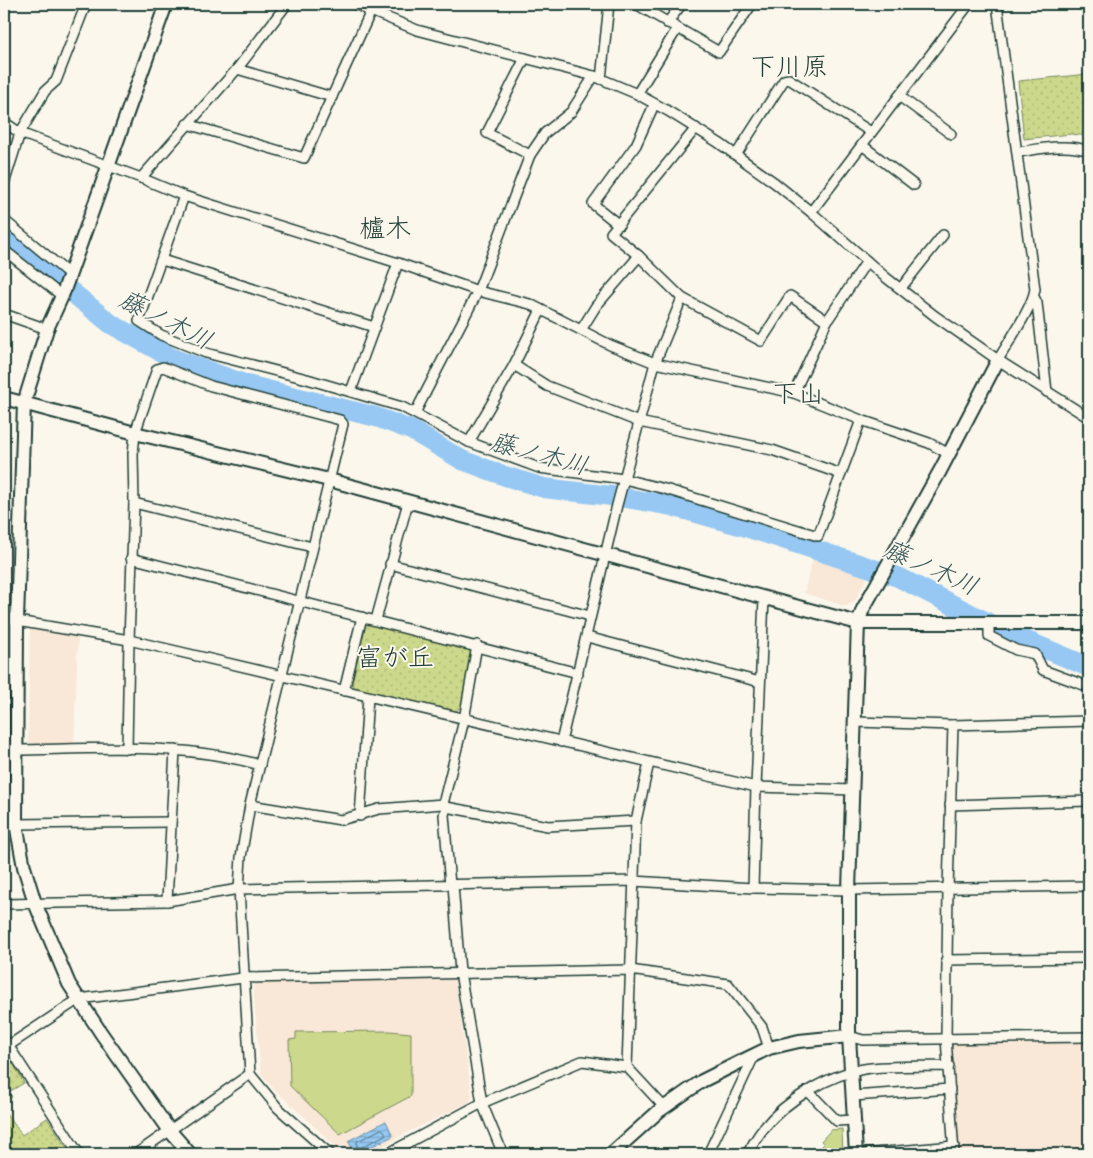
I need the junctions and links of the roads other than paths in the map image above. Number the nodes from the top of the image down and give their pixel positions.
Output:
1 (86, 4) edge
2 (166, 4) edge
3 (287, 4) edge
4 (354, 4) edge
5 (609, 4) edge
6 (636, 4) edge
7 (682, 4) edge
8 (752, 4) edge
9 (969, 4) edge
10 (997, 4) edge
11 (371, 11) junction
12 (667, 23) junction
13 (677, 29) junction
14 (525, 58) junction
15 (237, 69) junction
16 (597, 77) junction
17 (637, 94) junction
18 (898, 96) junction
19 (332, 97) junction
20 (654, 105) junction
21 (4, 122) edge
22 (187, 124) junction
23 (696, 128) junction
24 (871, 132) junction
25 (20, 133) junction
26 (951, 134) dead end
27 (862, 145) junction
28 (1089, 151) edge
29 (1018, 152) junction
30 (530, 155) junction
31 (736, 155) junction
32 (108, 165) junction
33 (141, 178) junction
34 (4, 184) edge
35 (914, 185) dead end
36 (184, 196) junction
37 (811, 212) junction
38 (4, 220) edge
39 (619, 224) junction
40 (943, 235) dead end
41 (4, 250) edge
42 (639, 256) junction
43 (162, 260) junction
44 (867, 261) junction
45 (398, 263) junction
46 (69, 274) junction
47 (900, 288) junction
48 (478, 291) junction
49 (62, 296) junction
50 (1034, 297) junction
51 (682, 298) junction
52 (542, 310) junction
53 (4, 314) edge
54 (827, 321) junction
55 (374, 327) junction
56 (47, 329) junction
57 (581, 330) junction
58 (998, 360) junction
59 (655, 362) junction
60 (514, 365) junction
61 (351, 391) junction
62 (1047, 392) junction
63 (794, 393) junction
64 (4, 398) edge
65 (24, 403) junction
66 (415, 413) junction
67 (1089, 418) edge
68 (861, 420) junction
69 (639, 422) junction
70 (135, 433) junction
71 (469, 442) junction
72 (949, 454) junction
73 (841, 474) junction
74 (329, 480) junction
75 (624, 480) junction
76 (408, 502) junction
77 (134, 503) junction
78 (312, 547) junction
79 (606, 555) junction
80 (132, 558) junction
81 (390, 564) junction
82 (764, 598) junction
83 (299, 601) junction
84 (4, 616) edge
85 (590, 616) junction
86 (362, 617) junction
87 (376, 620) junction
88 (17, 621) junction
89 (858, 623) junction
90 (1089, 623) edge
91 (989, 624) junction
92 (587, 637) junction
93 (129, 640) junction
94 (477, 645) junction
95 (578, 673) junction
96 (282, 676) junction
97 (760, 682) junction
98 (1089, 687) edge
99 (344, 691) junction
100 (368, 697) junction
101 (464, 720) junction
102 (1089, 721) edge
103 (855, 722) junction
104 (953, 725) junction
105 (561, 742) junction
106 (127, 749) junction
107 (175, 750) junction
108 (12, 752) edge
109 (649, 763) junction
110 (260, 765) junction
111 (756, 787) junction
112 (853, 790) junction
113 (1089, 802) edge
114 (250, 805) junction
115 (444, 805) junction
116 (950, 805) junction
117 (360, 816) junction
118 (636, 821) junction
119 (170, 822) junction
120 (16, 824) junction
121 (633, 881) junction
122 (451, 885) junction
123 (1089, 886) edge
124 (753, 888) junction
125 (239, 889) junction
126 (849, 890) junction
127 (948, 890) junction
128 (167, 901) junction
129 (36, 903) junction
130 (4, 904) edge
131 (1089, 958) edge
132 (946, 960) junction
133 (630, 970) junction
134 (460, 972) junction
135 (243, 978) junction
136 (80, 999) junction
137 (849, 1036) junction
138 (1089, 1037) edge
139 (946, 1038) junction
140 (5, 1044) edge
141 (770, 1048) junction
142 (754, 1056) junction
143 (949, 1066) junction
144 (627, 1067) junction
145 (851, 1072) junction
146 (250, 1074) junction
147 (950, 1089) junction
148 (808, 1091) junction
149 (853, 1096) junction
150 (482, 1102) junction
151 (664, 1108) junction
152 (854, 1120) junction
153 (170, 1131) junction
154 (954, 1150) edge
155 (79, 1154) edge
156 (136, 1154) edge
157 (190, 1154) edge
158 (330, 1154) edge
159 (387, 1154) edge
160 (503, 1154) edge
161 (612, 1154) edge
162 (708, 1154) edge
163 (747, 1154) edge
164 (856, 1154) edge
165 (863, 1154) edge

1 - 25 street
2 - 32 street
3 - 15 street
4 - 11 street
5 - 16 street
6 - 12 street
7 - 12 street
8 - 13 street
9 - 18 street
10 - 29 street
11 - 14 street
11 - 19 street
12 - 13 street
13 - 17 street
14 - 16 street
14 - 30 street
15 - 19 street
15 - 22 street
16 - 17 street
16 - 30 street
17 - 20 street
18 - 24 street
18 - 26 street
19 - 22 street
20 - 23 street
20 - 39 street
21 - 25 street
22 - 33 street
23 - 31 street
23 - 39 street
24 - 27 street
24 - 31 street
25 - 32 street
25 - 34 street
27 - 35 street
27 - 37 street
28 - 29 street
29 - 50 street
30 - 48 street
31 - 37 street
32 - 33 street
32 - 46 street
33 - 36 street
36 - 43 street
36 - 45 street
37 - 44 street
38 - 46 street
39 - 42 street
40 - 47 street
41 - 49 street
42 - 51 street
42 - 57 street
43 - 55 street
43 - 61 street
44 - 47 street
44 - 54 street
45 - 48 street
45 - 55 street
46 - 49 street
47 - 58 street
48 - 52 street
48 - 66 street
49 - 56 street
50 - 58 street
50 - 62 street
51 - 54 street
51 - 59 street
52 - 57 street
52 - 60 street
53 - 56 street
54 - 63 street
55 - 61 street
56 - 65 street
57 - 59 street
58 - 62 street
58 - 72 street
59 - 63 street
59 - 69 street
60 - 69 street
60 - 71 street
61 - 66 street
62 - 67 street
63 - 68 street
64 - 65 street
65 - 70 street
65 - 88 street
66 - 71 street
68 - 72 street
68 - 73 street
69 - 73 street
69 - 75 street
70 - 74 street
70 - 74 street
70 - 77 street
71 - 75 street
72 - 89 street
73 - 75 street
74 - 76 street
74 - 78 street
75 - 79 street
76 - 79 street
76 - 81 street
77 - 78 street
77 - 80 street
78 - 83 street
79 - 82 street
79 - 85 street
80 - 83 street
80 - 93 street
81 - 85 street
81 - 87 street
82 - 89 street
82 - 97 street
83 - 86 street
83 - 96 street
84 - 88 street
85 - 92 street
86 - 87 street
86 - 99 street
87 - 94 street
88 - 93 street
88 - 108 street
89 - 91 street
89 - 103 street
90 - 91 street
91 - 98 street
92 - 95 street
92 - 97 street
93 - 96 street
93 - 106 street
94 - 95 street
94 - 101 street
95 - 105 street
96 - 99 street
96 - 110 street
97 - 111 street
99 - 100 street
100 - 101 street
100 - 117 street
101 - 105 street
101 - 115 street
102 - 104 street
103 - 104 street
103 - 112 street
104 - 116 street
105 - 109 street
106 - 107 street
106 - 108 street
107 - 110 street
107 - 119 street
108 - 120 street
109 - 111 street
109 - 118 street
110 - 114 street
111 - 112 street
111 - 124 street
112 - 126 street
113 - 116 street
114 - 117 street
114 - 125 street
115 - 117 street
115 - 118 street
115 - 122 street
116 - 127 street
118 - 121 street
119 - 120 street
119 - 128 street
120 - 129 street
121 - 122 street
121 - 124 street
121 - 133 street
122 - 125 street
122 - 134 street
123 - 127 street
124 - 126 street
125 - 128 street
125 - 135 street
126 - 127 street
126 - 137 street
127 - 132 street
128 - 129 street
129 - 130 street
129 - 136 street
131 - 132 street
132 - 139 street
133 - 134 street
133 - 141 street
133 - 144 street
134 - 135 street
134 - 150 street
135 - 136 street
135 - 146 street
136 - 140 street
136 - 153 street
137 - 139 street
137 - 141 street
137 - 145 street
138 - 139 street
139 - 143 street
140 - 155 street
141 - 142 street
142 - 151 street
142 - 162 street
143 - 145 street
143 - 147 street
144 - 150 street
144 - 151 street
145 - 148 street
145 - 149 street
146 - 153 street
146 - 158 street
147 - 149 street
147 - 154 street
148 - 152 street
148 - 163 street
149 - 152 street
150 - 159 street
150 - 160 street
151 - 161 street
152 - 164 street
153 - 156 street
153 - 157 street
154 - 165 street

